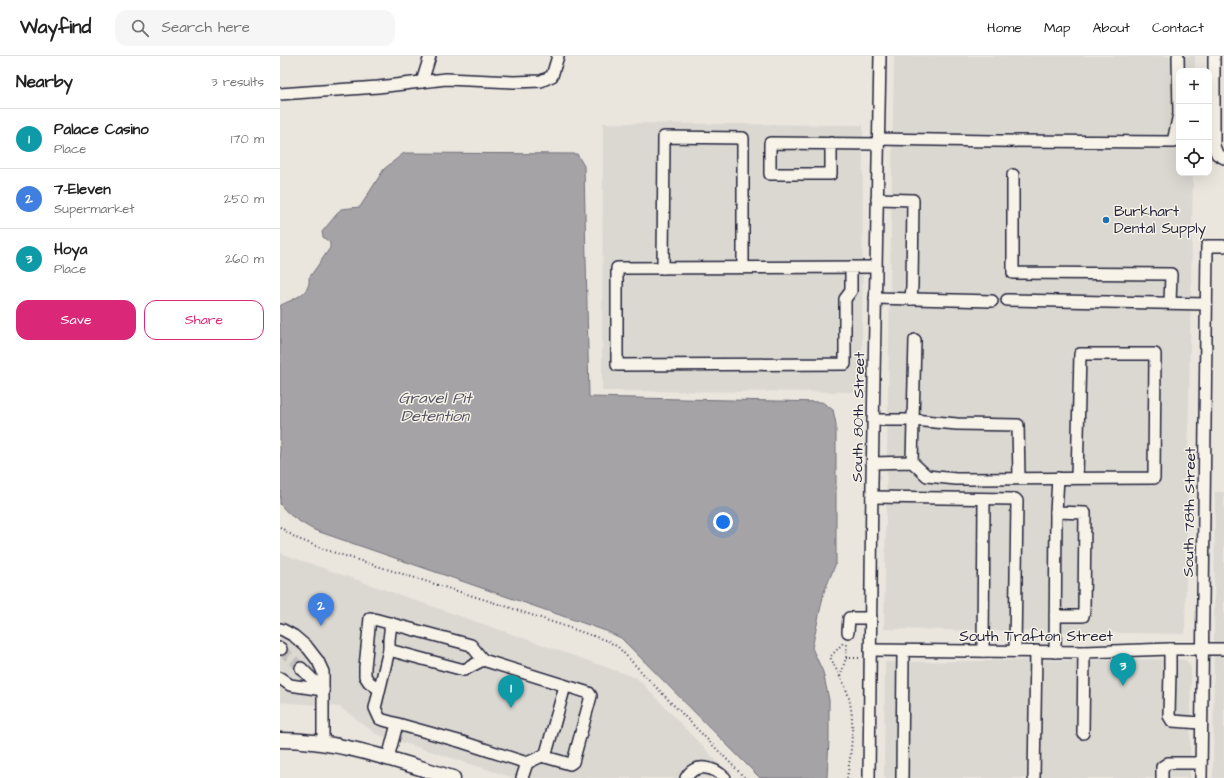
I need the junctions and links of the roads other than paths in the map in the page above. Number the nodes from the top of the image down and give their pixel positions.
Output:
1 (430, 56) edge
2 (558, 56) edge
3 (880, 56) edge
4 (1178, 56) edge
5 (1214, 56) edge
6 (422, 82) junction
7 (280, 94) edge
8 (878, 141) junction
9 (832, 143) junction
10 (1224, 158) edge
11 (1013, 175) dead end
12 (877, 199) junction
13 (1224, 246) edge
14 (851, 267) junction
15 (876, 267) junction
16 (663, 268) junction
17 (743, 268) junction
18 (875, 298) junction
19 (911, 299) junction
20 (1007, 300) dead end
21 (992, 301) dead end
22 (1170, 303) junction
23 (1206, 304) junction
24 (916, 340) dead end
25 (873, 420) junction
26 (913, 420) junction
27 (912, 462) junction
28 (872, 463) junction
29 (1019, 478) junction
30 (1058, 478) junction
31 (1077, 478) junction
32 (872, 497) junction
33 (984, 498) junction
34 (1056, 512) junction
35 (1055, 616) junction
36 (871, 618) junction
37 (391, 623) junction
38 (280, 630) edge
39 (848, 632) dead end
40 (1170, 649) junction
41 (1202, 649) junction
42 (389, 650) junction
43 (870, 650) junction
44 (1224, 650) edge
45 (903, 651) junction
46 (982, 651) junction
47 (1015, 651) junction
48 (1036, 651) junction
49 (1055, 652) junction
50 (1084, 652) junction
51 (483, 660) junction
52 (301, 668) tunnel mouth
53 (280, 678) edge
54 (565, 686) junction
55 (379, 689) junction
56 (323, 690) junction
57 (1201, 723) junction
58 (398, 724) junction
59 (1083, 733) dead end
60 (280, 740) edge
61 (323, 743) junction
62 (545, 756) junction
63 (388, 758) junction
64 (527, 763) junction
65 (1201, 763) junction
66 (453, 778) edge
67 (522, 778) edge
68 (686, 778) edge
69 (725, 778) edge
70 (869, 778) edge
71 (902, 778) edge
72 (1034, 778) edge
73 (1162, 778) edge
74 (1201, 778) edge

1 - 6 street
2 - 6 street
3 - 8 street, South 80th Street
4 - 8 street
5 - 10 street
6 - 7 street
8 - 9 street
8 - 12 street, South 80th Street
9 - 9 street
11 - 22 street
12 - 15 street, South 80th Street
12 - 19 street
13 - 23 street, South 78th Street
14 - 15 street
14 - 16 street
14 - 17 street
15 - 18 street, South 80th Street
16 - 17 street
16 - 17 street
18 - 19 street
18 - 25 street, South 80th Street
19 - 21 street
20 - 22 street
22 - 23 street
23 - 41 street, South 78th Street
24 - 26 street
25 - 26 street
25 - 28 street, South 80th Street
26 - 27 street
26 - 29 street
27 - 28 street
27 - 29 street
28 - 32 street, South 80th Street
29 - 30 street
30 - 31 street
30 - 34 street
31 - 31 street
32 - 33 street
32 - 36 street, South 80th Street
33 - 46 street
33 - 47 street
34 - 35 street
34 - 35 street
35 - 49 street
36 - 39 street
36 - 43 street, South 80th Street
37 - 42 street
37 - 51 street
37 - 55 street
38 - 56 street
40 - 41 street, South Trafton Street
40 - 50 street, South Trafton Street
40 - 57 street
41 - 44 street, South Trafton Street
41 - 57 street, South 78th Street
42 - 51 street
42 - 55 street
43 - 45 street, South Trafton Street
43 - 70 street, South 80th Street
45 - 46 street, South Trafton Street
45 - 71 street
46 - 47 street, South Trafton Street
47 - 48 street, South Trafton Street
48 - 49 street, South Trafton Street
48 - 72 street
49 - 50 street, South Trafton Street
50 - 59 street
51 - 54 street
52 - 56 street
53 - 56 street
54 - 62 street
54 - 62 street
55 - 58 street
56 - 61 street
57 - 65 street, South 78th Street
58 - 63 street
58 - 64 street
60 - 61 main road
61 - 63 main road
62 - 64 street
63 - 66 main road
64 - 67 street
65 - 73 street
65 - 74 street, South 78th Street
68 - 69 street

